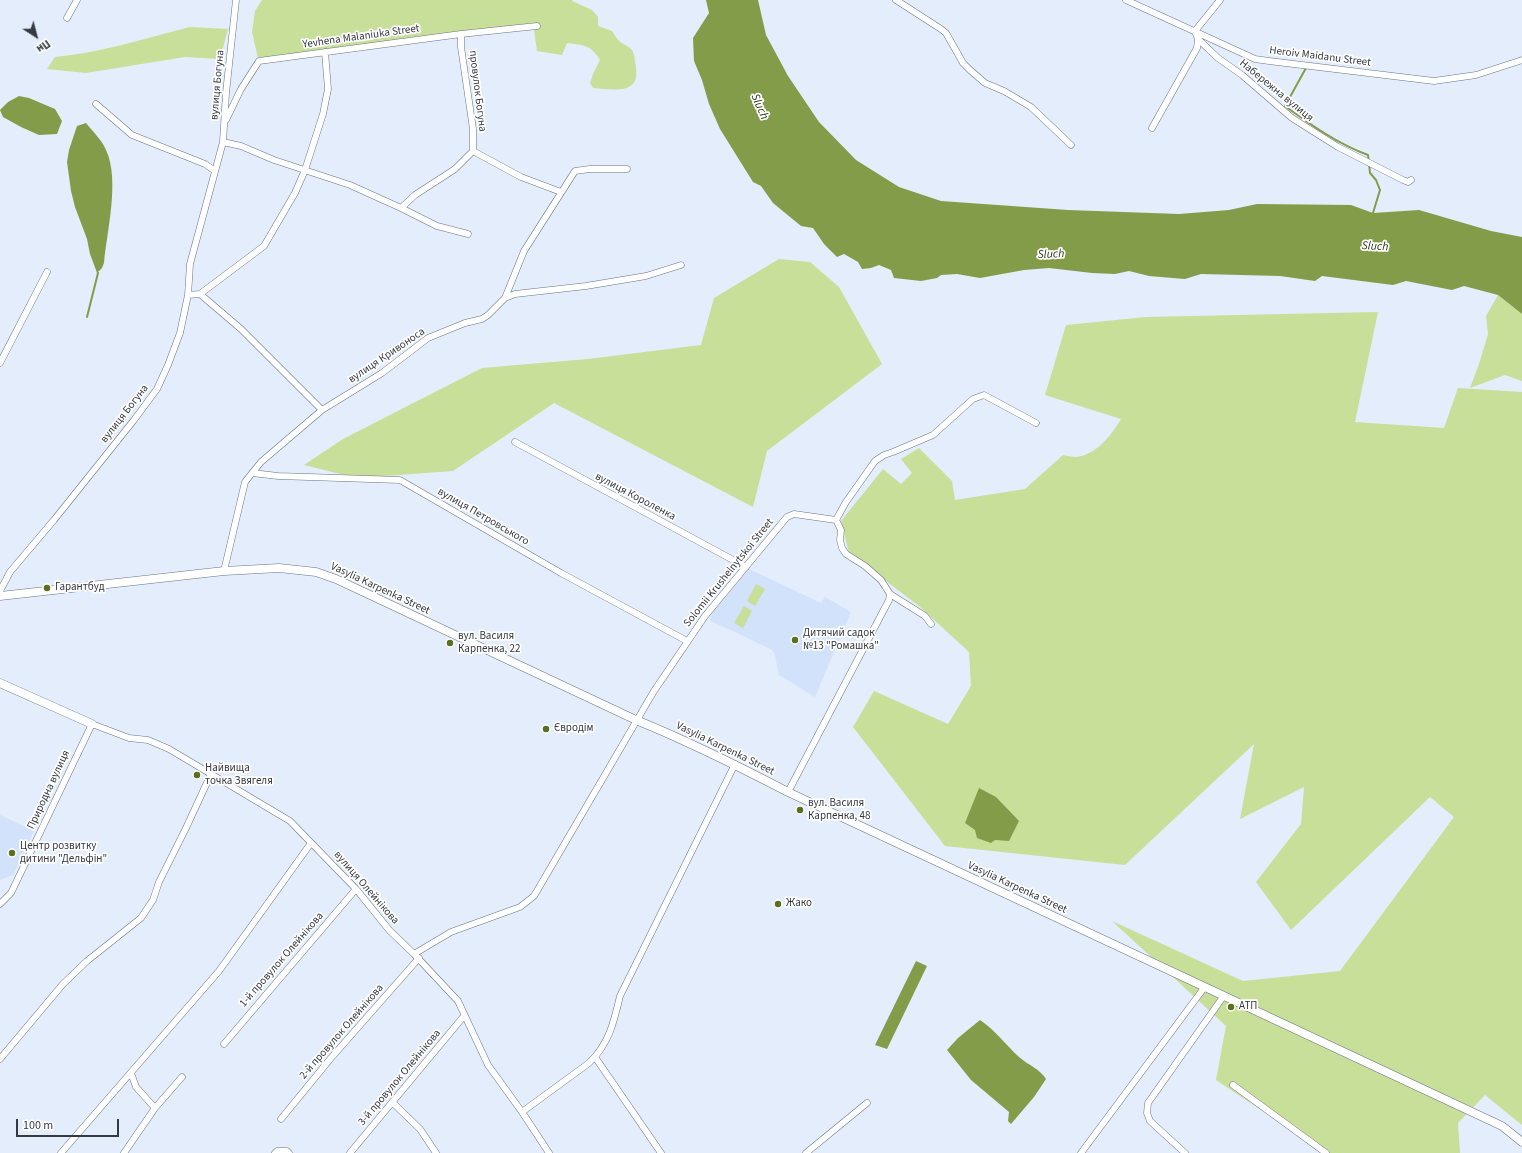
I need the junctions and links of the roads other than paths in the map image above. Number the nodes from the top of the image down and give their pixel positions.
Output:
1 (77, 0) edge
2 (236, 0) edge
3 (896, 0) edge
4 (1126, 0) edge
5 (1220, 0) edge
6 (67, 18) dead end
7 (537, 26) dead end
8 (1195, 31) junction
9 (461, 34) junction
10 (1198, 39) junction
11 (325, 52) junction
12 (1522, 60) edge
13 (96, 104) dead end
14 (224, 123) junction
15 (1152, 128) dead end
16 (223, 142) junction
17 (1071, 145) dead end
18 (473, 151) junction
19 (626, 169) dead end
20 (305, 170) junction
21 (215, 171) junction
22 (1411, 180) dead end
23 (562, 192) junction
24 (401, 208) junction
25 (468, 234) dead end
26 (681, 265) dead end
27 (47, 272) dead end
28 (200, 294) junction
29 (188, 295) junction
30 (505, 298) junction
31 (0, 363) edge
32 (322, 410) junction
33 (1036, 423) dead end
34 (515, 442) dead end
35 (252, 473) junction
36 (836, 520) junction
37 (746, 567) junction
38 (224, 571) junction
39 (0, 591) edge
40 (890, 594) junction
41 (0, 596) edge
42 (931, 624) dead end
43 (687, 641) junction
44 (0, 683) edge
45 (636, 720) junction
46 (92, 724) junction
47 (735, 764) junction
48 (211, 774) junction
49 (788, 792) junction
50 (311, 843) junction
51 (356, 889) junction
52 (0, 904) edge
53 (417, 956) junction
54 (1204, 988) junction
55 (1223, 997) junction
56 (464, 1016) junction
57 (224, 1044) dead end
58 (595, 1057) junction
59 (0, 1059) edge
60 (130, 1073) junction
61 (182, 1077) dead end
62 (1233, 1085) dead end
63 (393, 1103) junction
64 (867, 1103) dead end
65 (155, 1108) junction
66 (522, 1112) junction
67 (281, 1119) dead end
68 (1522, 1142) edge
69 (276, 1152) edge
70 (61, 1153) edge
71 (124, 1153) edge
72 (289, 1153) edge
73 (350, 1153) edge
74 (436, 1153) edge
75 (549, 1153) edge
76 (662, 1153) edge
77 (806, 1153) edge
78 (1081, 1153) edge
79 (1185, 1153) edge
80 (1326, 1153) edge

1 - 6 street
2 - 14 street, вулиця Богуна
3 - 17 street
4 - 8 street, Heroiv Maidanu Street
5 - 8 street
7 - 9 street, Yevhena Malaniuka Street
8 - 10 street
8 - 12 street, Heroiv Maidanu Street
9 - 11 street, Yevhena Malaniuka Street
9 - 18 street, провулок Богуна
10 - 15 street
10 - 22 street, Набережна вулиця
11 - 14 street, Yevhena Malaniuka Street
11 - 20 street
13 - 21 street
14 - 16 street, вулиця Богуна
16 - 20 street
16 - 21 street, вулиця Богуна
18 - 23 street
18 - 24 street
19 - 23 street, вулиця Кривоноса
20 - 24 street
20 - 28 street
21 - 29 street, вулиця Богуна
23 - 30 street, вулиця Кривоноса
24 - 25 street
26 - 30 street
27 - 31 street
28 - 29 street
28 - 32 street
29 - 39 street, вулиця Богуна
30 - 32 street, вулиця Кривоноса
32 - 35 street, вулиця Кривоноса
33 - 36 street
34 - 37 street, вулиця Короленка
35 - 38 street, вулиця Кривоноса
35 - 43 street, вулиця Петровського
36 - 37 street, Solomii Krushelnytskoi Street
36 - 40 street
37 - 43 street, Solomii Krushelnytskoi Street
38 - 41 street, Vasylia Karpenka Street
38 - 45 street, Vasylia Karpenka Street
40 - 42 street
40 - 49 street
43 - 45 street, Solomii Krushelnytskoi Street
44 - 46 street
45 - 47 street, Vasylia Karpenka Street
45 - 53 street
46 - 48 street, вулиця Олейнікова
46 - 52 street, Природна вулиця
47 - 49 street, Vasylia Karpenka Street
47 - 58 street
48 - 50 street, вулиця Олейнікова
48 - 59 street
49 - 54 street, Vasylia Karpenka Street
50 - 51 street, вулиця Олейнікова
50 - 60 street
51 - 53 street, вулиця Олейнікова
51 - 57 street, 1-й провулок Олейнікова
53 - 56 street, вулиця Олейнікова
53 - 67 street, 2-й провулок Олейнікова
54 - 55 street, Vasylia Karpenka Street
54 - 78 street
55 - 68 street, Vasylia Karpenka Street
55 - 79 street
56 - 63 street, 3-й провулок Олейнікова
56 - 66 street, вулиця Олейнікова
58 - 66 street
58 - 76 street
60 - 65 street
60 - 70 street
61 - 65 street
62 - 80 street
63 - 73 street, 3-й провулок Олейнікова
63 - 74 street
64 - 77 street
65 - 71 street
66 - 75 street, вулиця Олейнікова
69 - 72 street

